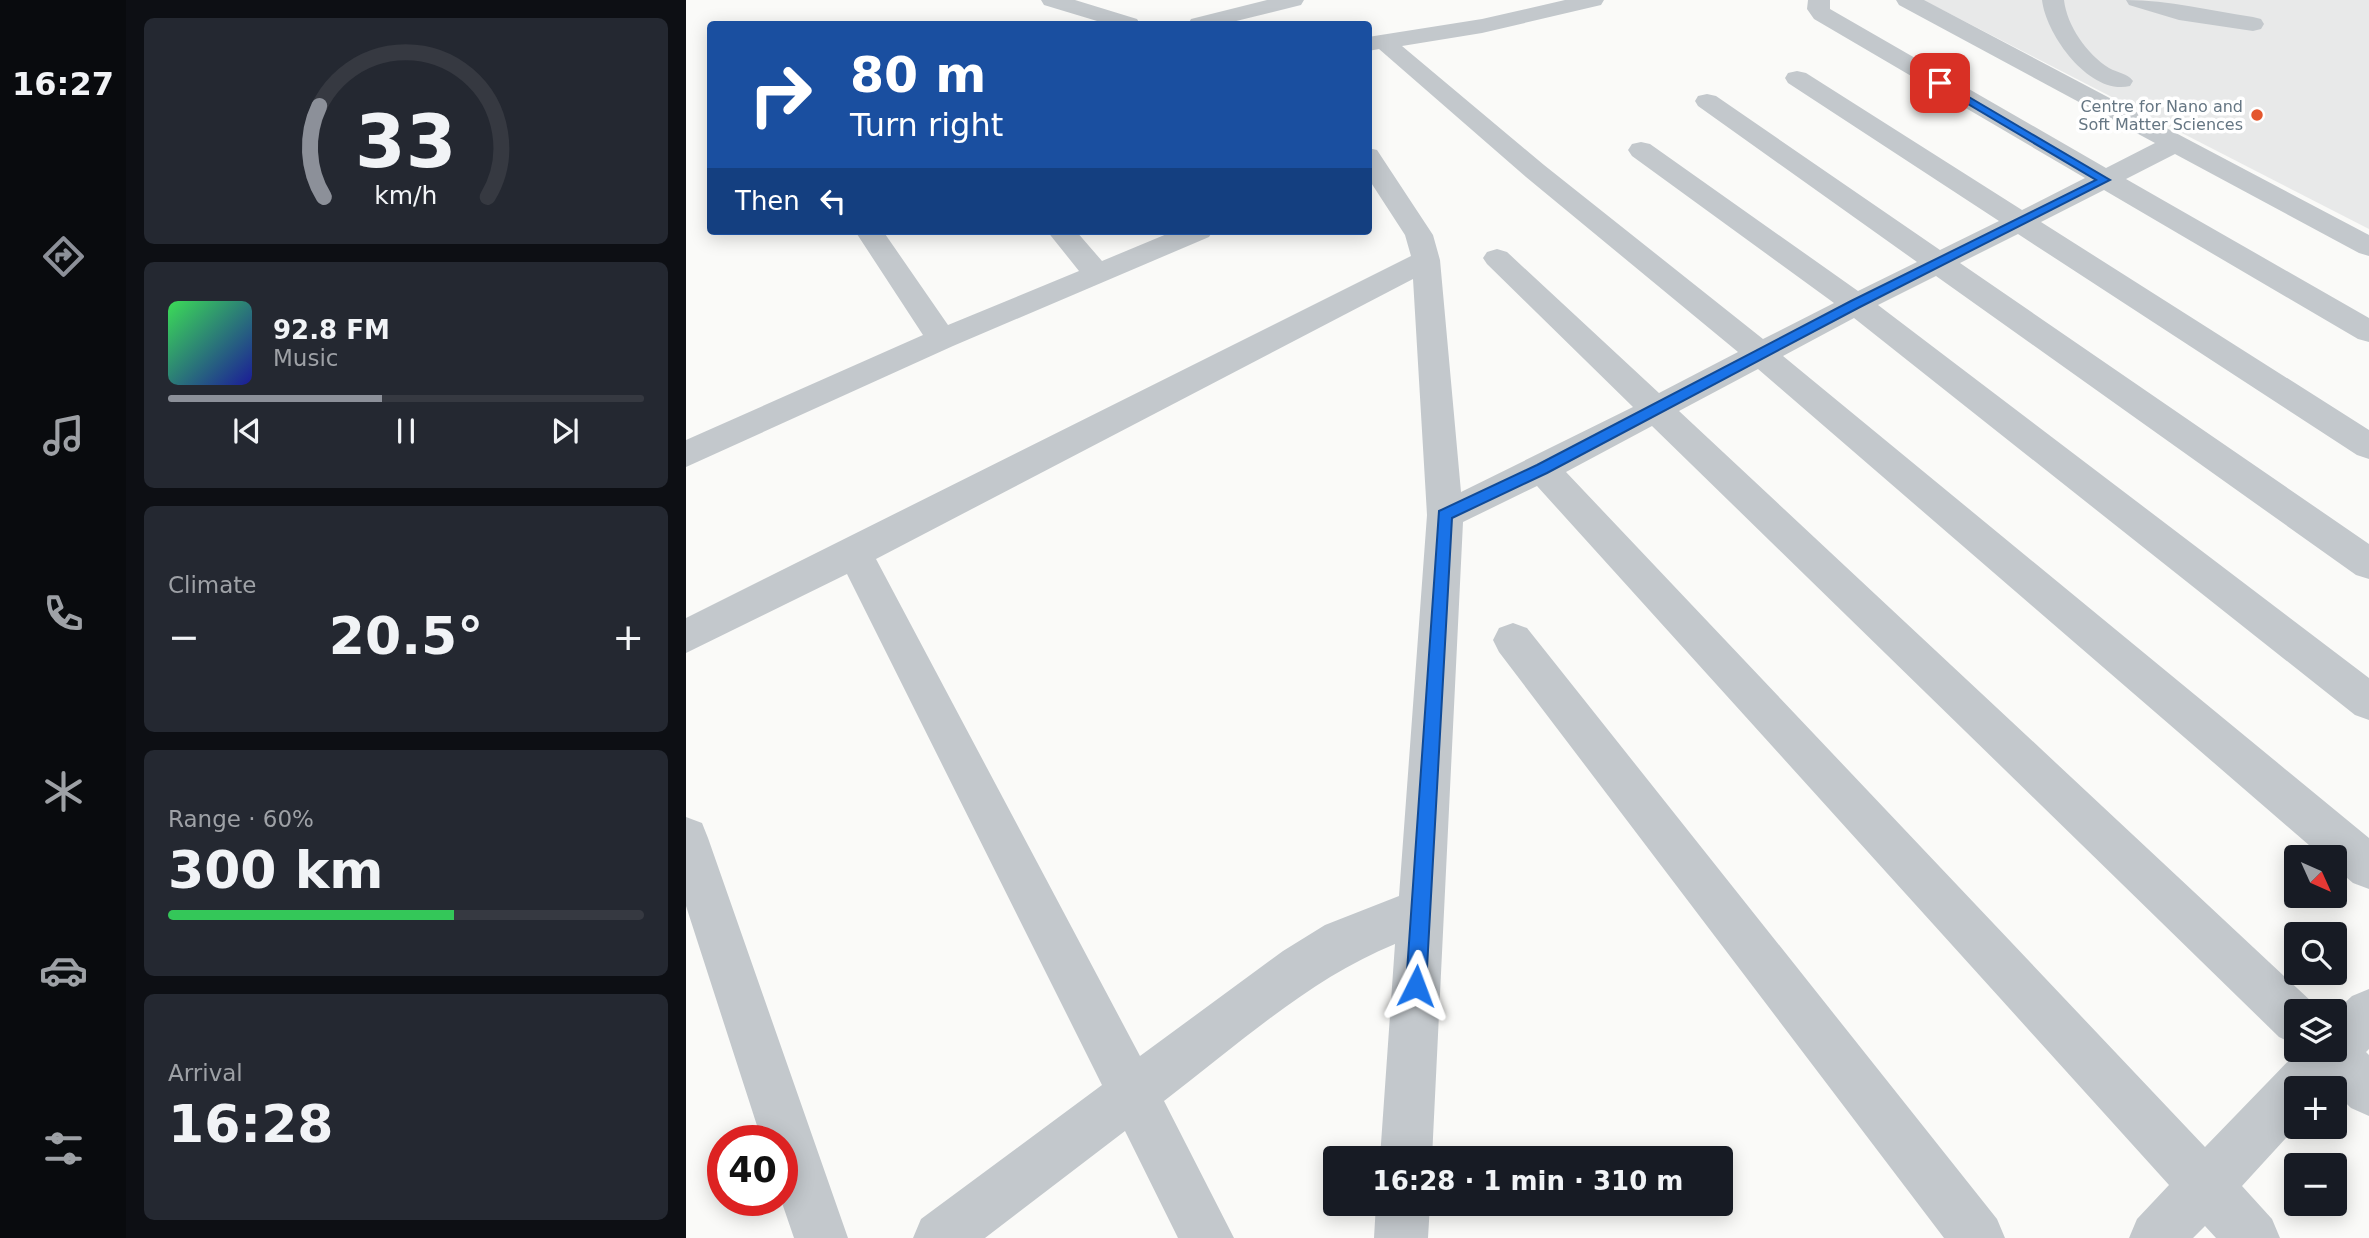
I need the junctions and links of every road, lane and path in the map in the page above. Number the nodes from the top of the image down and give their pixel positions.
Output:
1 (1052, 0) edge
2 (1108, 0) edge
3 (1293, 0) edge
4 (1593, 0) edge
5 (1819, 0) edge
6 (1907, 0) edge
7 (2053, 0) edge
8 (2137, 0) edge
9 (1077, 8) junction
10 (1119, 21) edge
11 (1211, 21) edge
12 (2253, 24) dead end
13 (1376, 43) edge
14 (1797, 78) dead end
15 (2122, 81) dead end
16 (1707, 101) dead end
17 (2174, 144) junction
18 (1641, 150) dead end
19 (1372, 162) edge
20 (2104, 180) junction
21 (2020, 222) junction
22 (872, 235) edge
23 (1064, 235) edge
24 (1190, 235) edge
25 (2369, 247) edge
26 (1497, 258) dead end
27 (1426, 261) junction
28 (1939, 262) junction
29 (1098, 275) junction
30 (1856, 304) junction
31 (2369, 332) edge
32 (942, 339) junction
33 (1761, 354) junction
34 (1655, 410) junction
35 (2369, 446) edge
36 (686, 454) edge
37 (1542, 469) junction
38 (1444, 515) junction
39 (854, 552) junction
40 (2369, 564) edge
41 (686, 636) edge
42 (1513, 640) dead end
43 (2369, 702) edge
44 (686, 838) edge
45 (2369, 867) edge
46 (1421, 910) junction
47 (2284, 1009) edge
48 (2369, 1013) edge
49 (2313, 1071) edge
50 (2369, 1090) edge
51 (1132, 1095) junction
52 (1407, 1146) edge
53 (2206, 1185) junction
54 (1402, 1216) edge
55 (821, 1238) edge
56 (940, 1238) edge
57 (1207, 1238) edge
58 (1401, 1238) edge
59 (1978, 1238) edge
60 (2156, 1238) edge
61 (2253, 1238) edge

1 - 9 street
2 - 9 street
3 - 11 street
4 - 13 street
5 - 20 street
6 - 17 street
7 - 15 street
8 - 12 street
9 - 10 street
13 - 33 street
14 - 21 street
16 - 28 street
17 - 20 street
17 - 25 street
18 - 30 street
19 - 27 street
20 - 21 street
20 - 31 street
21 - 28 street
21 - 35 street
22 - 32 street
23 - 29 street
24 - 29 street
26 - 34 street
27 - 38 street
27 - 39 street
28 - 30 street
28 - 40 street
29 - 32 street
30 - 33 street
30 - 43 street
32 - 36 street
33 - 34 street
33 - 45 street
34 - 37 street
34 - 47 street
37 - 38 street
37 - 53 street
38 - 46 street
39 - 41 street
39 - 51 street
42 - 59 street
44 - 55 street
46 - 51 street
46 - 52 street
48 - 49 street
49 - 50 street
49 - 53 street
51 - 56 street
51 - 57 street
53 - 60 street
53 - 61 street
54 - 58 street

